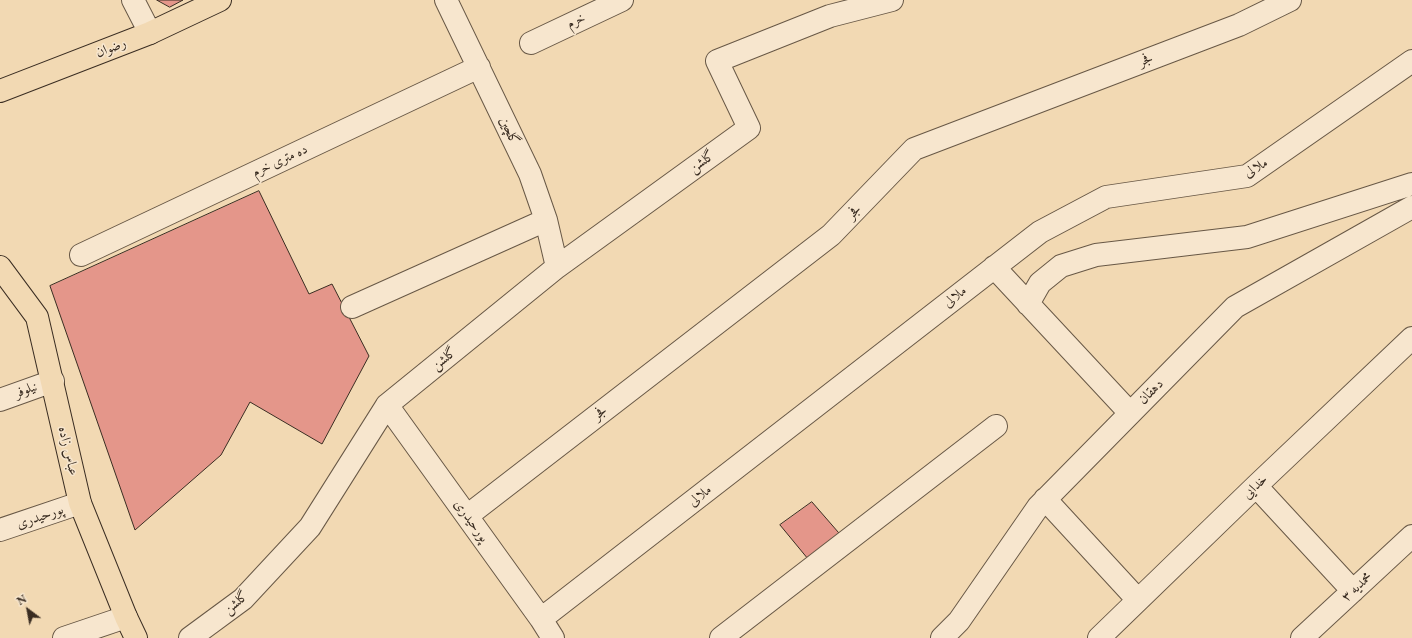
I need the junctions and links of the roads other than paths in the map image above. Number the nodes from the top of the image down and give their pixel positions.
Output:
1 (134, 0) edge
2 (220, 0) edge
3 (446, 0) edge
4 (622, 0) edge
5 (892, 0) edge
6 (1290, 0) edge
7 (150, 33) junction
8 (531, 42) dead end
9 (1412, 61) edge
10 (479, 67) junction
11 (0, 92) edge
12 (1412, 184) edge
13 (1412, 207) edge
14 (546, 220) junction
15 (81, 255) dead end
16 (0, 267) edge
17 (557, 267) junction
18 (994, 267) junction
19 (1028, 304) junction
20 (352, 306) dead end
21 (1412, 338) edge
22 (53, 381) junction
23 (0, 400) edge
24 (387, 405) junction
25 (1130, 413) junction
26 (996, 426) dead end
27 (1256, 486) junction
28 (1045, 499) junction
29 (80, 503) junction
30 (467, 516) junction
31 (0, 530) edge
32 (1412, 536) edge
33 (1353, 591) junction
34 (1138, 600) junction
35 (126, 617) junction
36 (541, 619) junction
37 (64, 638) edge
38 (136, 638) edge
39 (190, 638) edge
40 (552, 638) edge
41 (721, 638) edge
42 (942, 638) edge
43 (1099, 638) edge
44 (1302, 638) edge

1 - 7 street
2 - 7 main road, رضوان
3 - 10 street, گلچین
4 - 8 street, خرم
5 - 17 street, گلشن
6 - 30 street, فجر
7 - 11 main road, رضوان
9 - 18 street, ملالی
10 - 14 street, گلچین
10 - 15 street, ده متری خرم
12 - 19 street
13 - 25 street, دهقان
14 - 17 street, گلچین
14 - 20 street
16 - 22 main road, عباس زاده
17 - 24 street, گلشن
18 - 19 street
18 - 36 street, ملالی
19 - 25 street
21 - 27 street, خدایی
22 - 23 street, نیلوفر
22 - 29 main road, عباس زاده
24 - 30 street, پورحیدری
24 - 39 street, گلشن
25 - 28 street, دهقان
26 - 41 street
27 - 33 street
27 - 34 street, خدایی
28 - 34 street
28 - 42 street, دهقان
29 - 31 street, پورحیدری
29 - 35 main road, عباس زاده
30 - 36 street, پورحیدری
32 - 33 street, محمدیه ۳
33 - 44 street, محمدیه ۳
34 - 43 street, خدایی
35 - 37 street
35 - 38 main road, عباس زاده
36 - 40 street, پورحیدری

